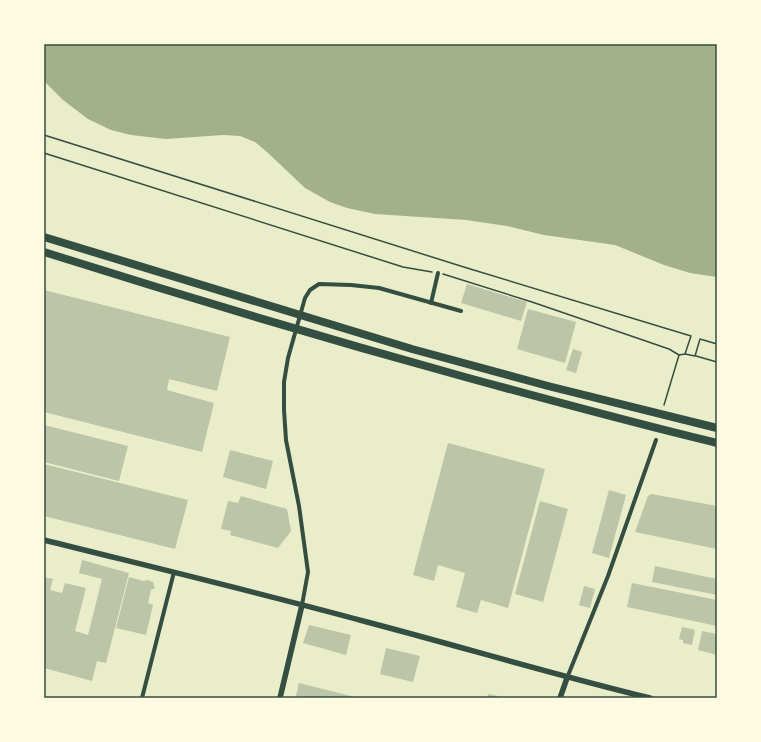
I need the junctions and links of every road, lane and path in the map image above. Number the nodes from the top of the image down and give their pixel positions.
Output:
1 (44, 135) edge
2 (44, 153) edge
3 (44, 237) edge
4 (44, 252) edge
5 (438, 273) junction
6 (431, 303) junction
7 (461, 311) dead end
8 (717, 344) edge
9 (685, 354) junction
10 (679, 355) junction
11 (695, 356) junction
12 (717, 362) edge
13 (664, 405) dead end
14 (717, 428) edge
15 (656, 440) dead end
16 (717, 443) edge
17 (44, 540) edge
18 (174, 572) junction
19 (302, 605) junction
20 (567, 678) junction
21 (142, 698) edge
22 (280, 698) edge
23 (560, 698) edge
24 (650, 698) edge

1 - 9 path
2 - 5 path
3 - 14 highway
4 - 16 highway
5 - 6 street
5 - 10 path
6 - 7 street
6 - 19 street
8 - 11 path
9 - 10 path
9 - 11 path
10 - 13 path
11 - 12 path
15 - 20 street
17 - 18 street
18 - 19 street
18 - 21 street
19 - 20 street
19 - 22 street
20 - 23 street
20 - 24 street

